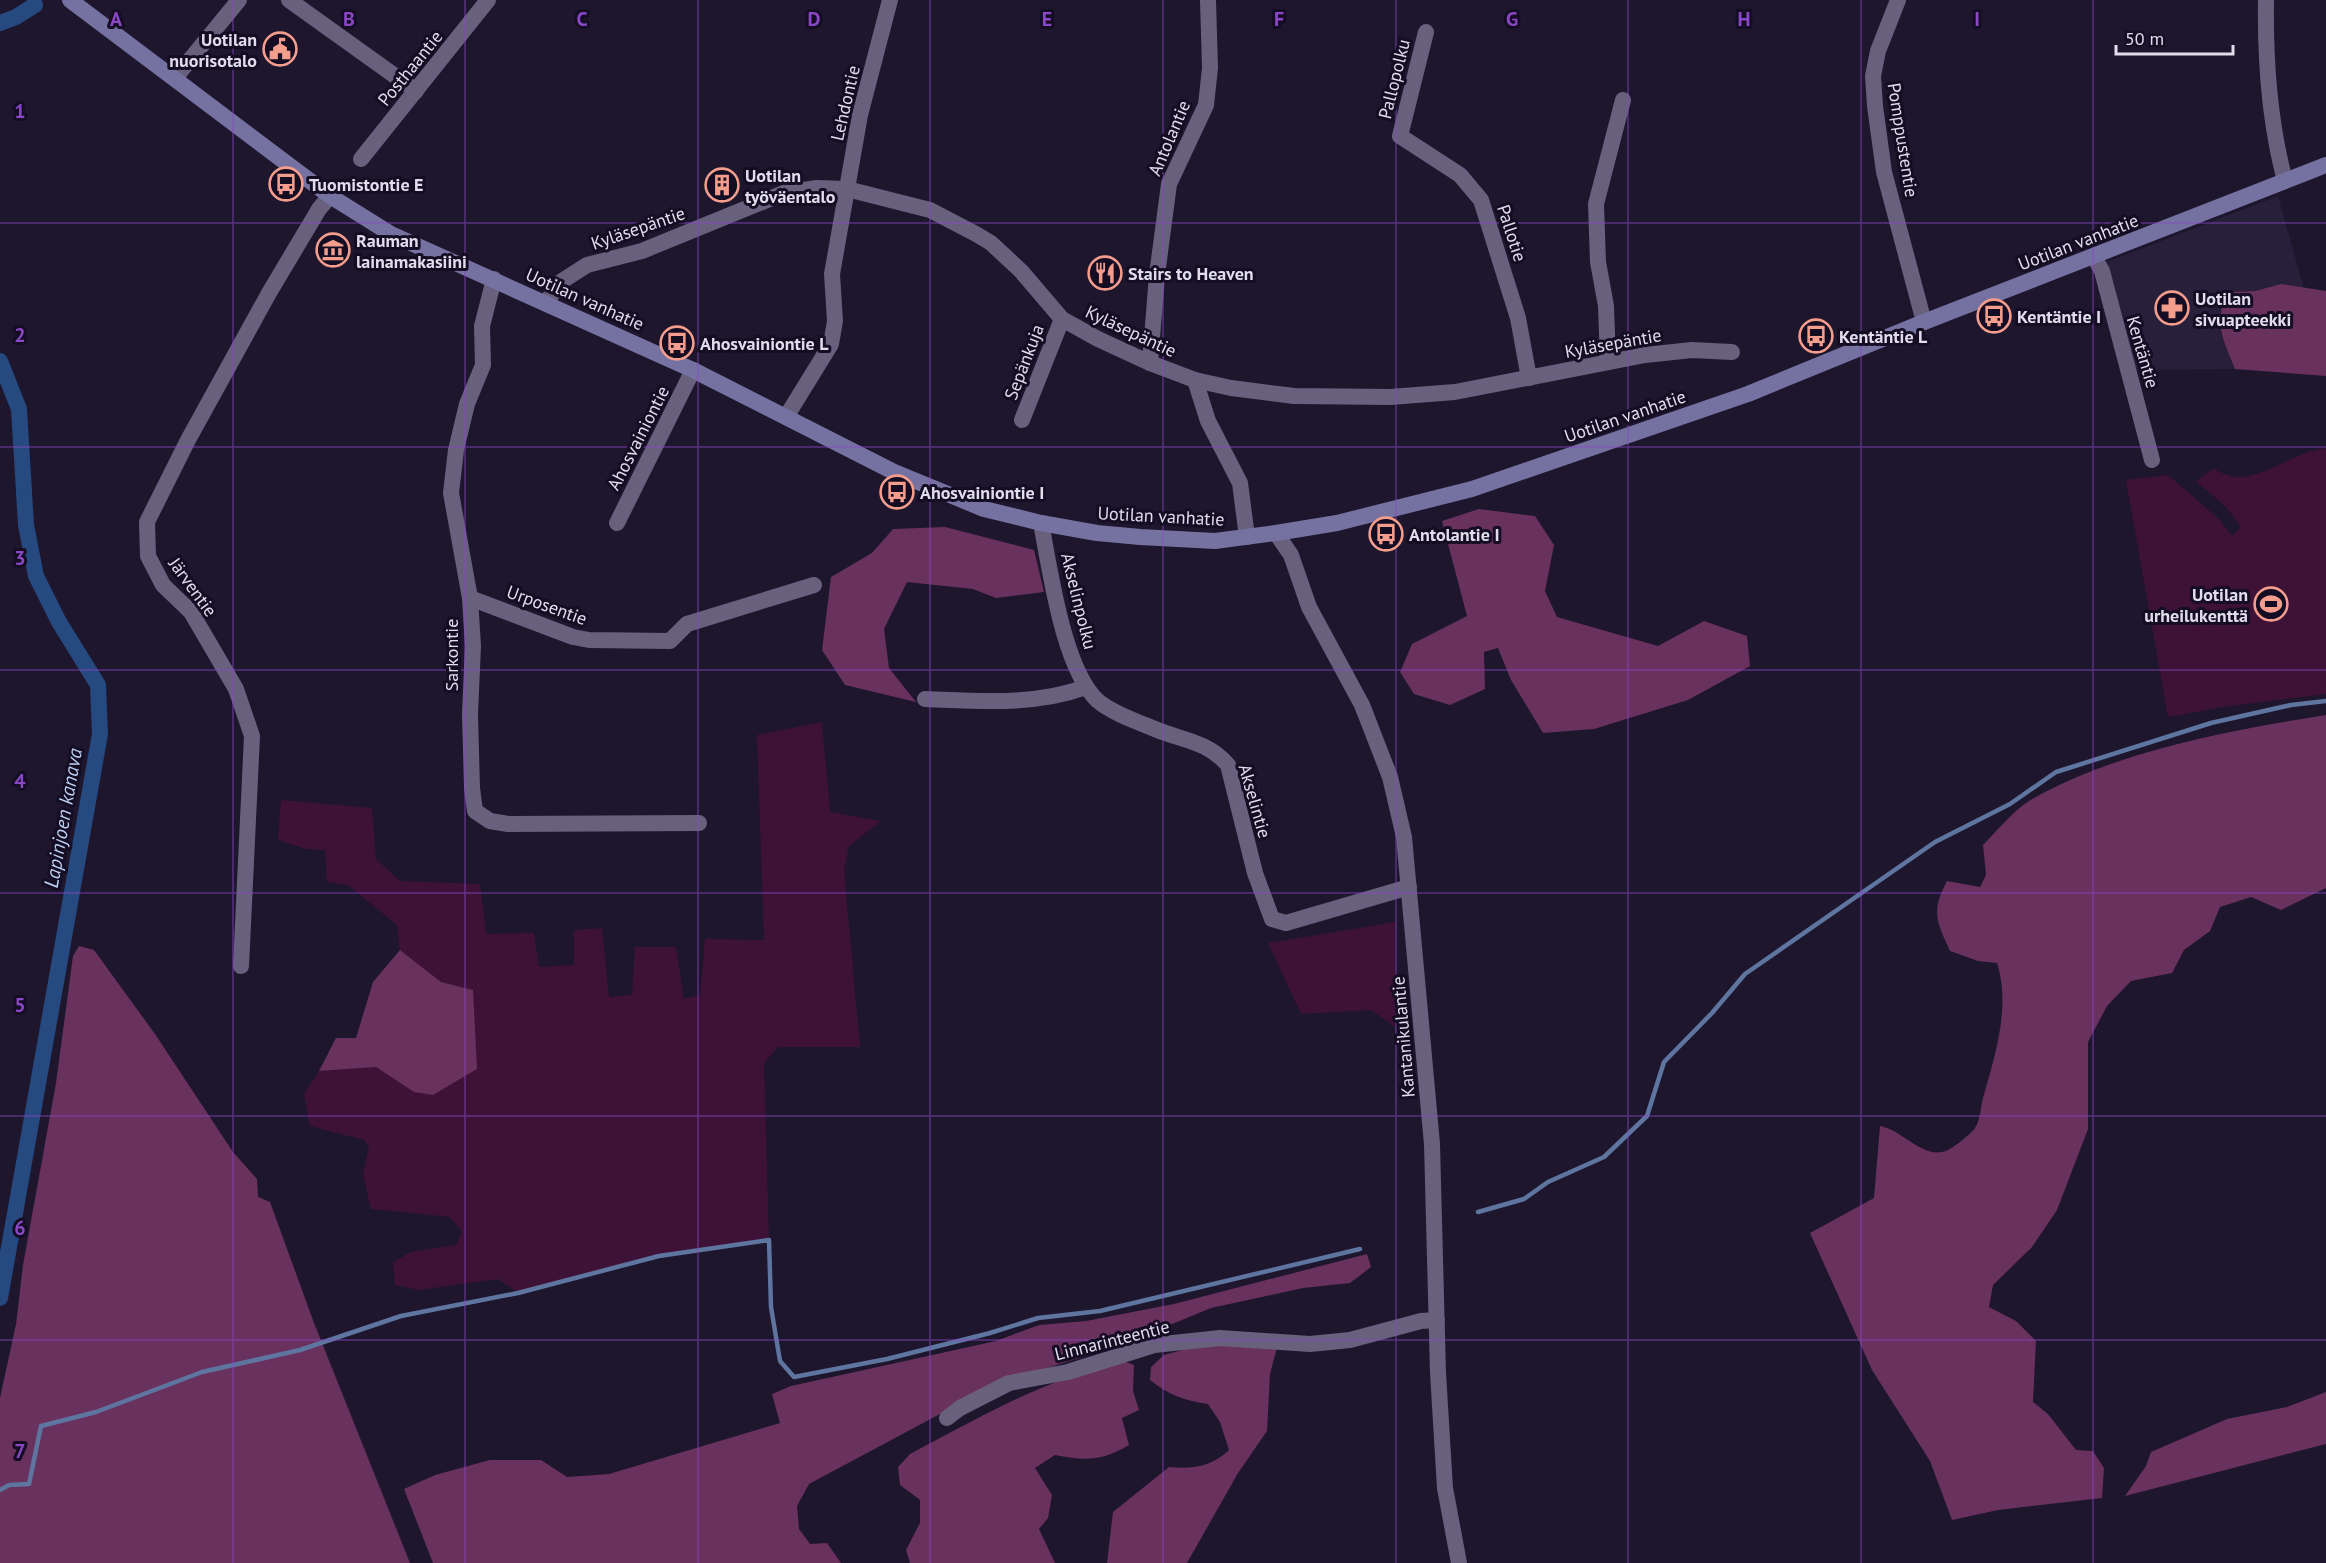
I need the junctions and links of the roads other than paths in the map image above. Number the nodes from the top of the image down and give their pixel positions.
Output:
1 (70, 0) edge
2 (239, 0) edge
3 (289, 0) edge
4 (488, 0) edge
5 (890, 0) edge
6 (1208, 0) edge
7 (1898, 0) edge
8 (2266, 0) edge
9 (1426, 32) dead end
10 (175, 78) junction
11 (416, 91) junction
12 (1623, 99) dead end
13 (1400, 136) joint
14 (361, 159) dead end
15 (2326, 165) edge
16 (2285, 181) junction
17 (847, 189) junction
18 (330, 196) junction
19 (2094, 257) junction
20 (494, 279) junction
21 (546, 302) junction
22 (1062, 319) junction
23 (1924, 322) junction
24 (1732, 352) dead end
25 (1608, 362) junction
26 (1150, 363) junction
27 (693, 370) junction
28 (1529, 378) junction
29 (1195, 380) junction
30 (786, 417) junction
31 (1022, 420) dead end
32 (2152, 460) dead end
33 (617, 523) dead end
34 (1041, 524) junction
35 (1276, 533) junction
36 (1247, 537) junction
37 (814, 585) dead end
38 (470, 598) junction
39 (1086, 687) junction
40 (925, 699) dead end
41 (699, 823) dead end
42 (1409, 887) junction
43 (241, 966) dead end
44 (1437, 1320) junction
45 (947, 1418) dead end
46 (1459, 1563) edge

1 - 10 main road, Uotilan vanhatie
2 - 10 street
3 - 11 street
4 - 11 street, Posthaantie
5 - 17 street, Lehdontie
6 - 26 street, Antolantie
7 - 23 street, Pomppustentie
8 - 16 street
9 - 13 street, Pallopolku
10 - 18 main road, Uotilan vanhatie
11 - 14 street, Posthaantie
12 - 25 street
13 - 28 street, Pallotie
15 - 16 main road, Uotilan vanhatie
16 - 19 main road, Uotilan vanhatie
17 - 21 street, Kyläsepäntie
17 - 22 street, Kyläsepäntie
17 - 30 street, Lehdontie
18 - 20 main road, Uotilan vanhatie
18 - 43 street, Järventie
19 - 23 main road, Uotilan vanhatie
19 - 32 street, Kentäntie
20 - 21 main road, Uotilan vanhatie
20 - 38 street, Sarkontie
21 - 27 main road, Uotilan vanhatie
22 - 26 street, Kyläsepäntie
22 - 31 street, Sepänkuja
23 - 35 main road, Uotilan vanhatie
24 - 25 street, Kyläsepäntie
25 - 28 street, Kyläsepäntie
26 - 29 street, Kyläsepäntie
27 - 30 main road, Uotilan vanhatie
27 - 33 street, Ahosvainiontie
28 - 29 street, Kyläsepäntie
29 - 36 street
30 - 34 main road, Uotilan vanhatie
34 - 36 main road, Uotilan vanhatie
34 - 39 street, Akselinpolku
35 - 36 main road, Uotilan vanhatie
35 - 42 street, Kantanikulantie
37 - 38 street, Urposentie
38 - 41 street, Sarkontie
39 - 40 street
39 - 42 street, Akselintie
42 - 44 street, Kantanikulantie
44 - 45 street, Linnarinteentie
44 - 46 street, Kantanikulantie

